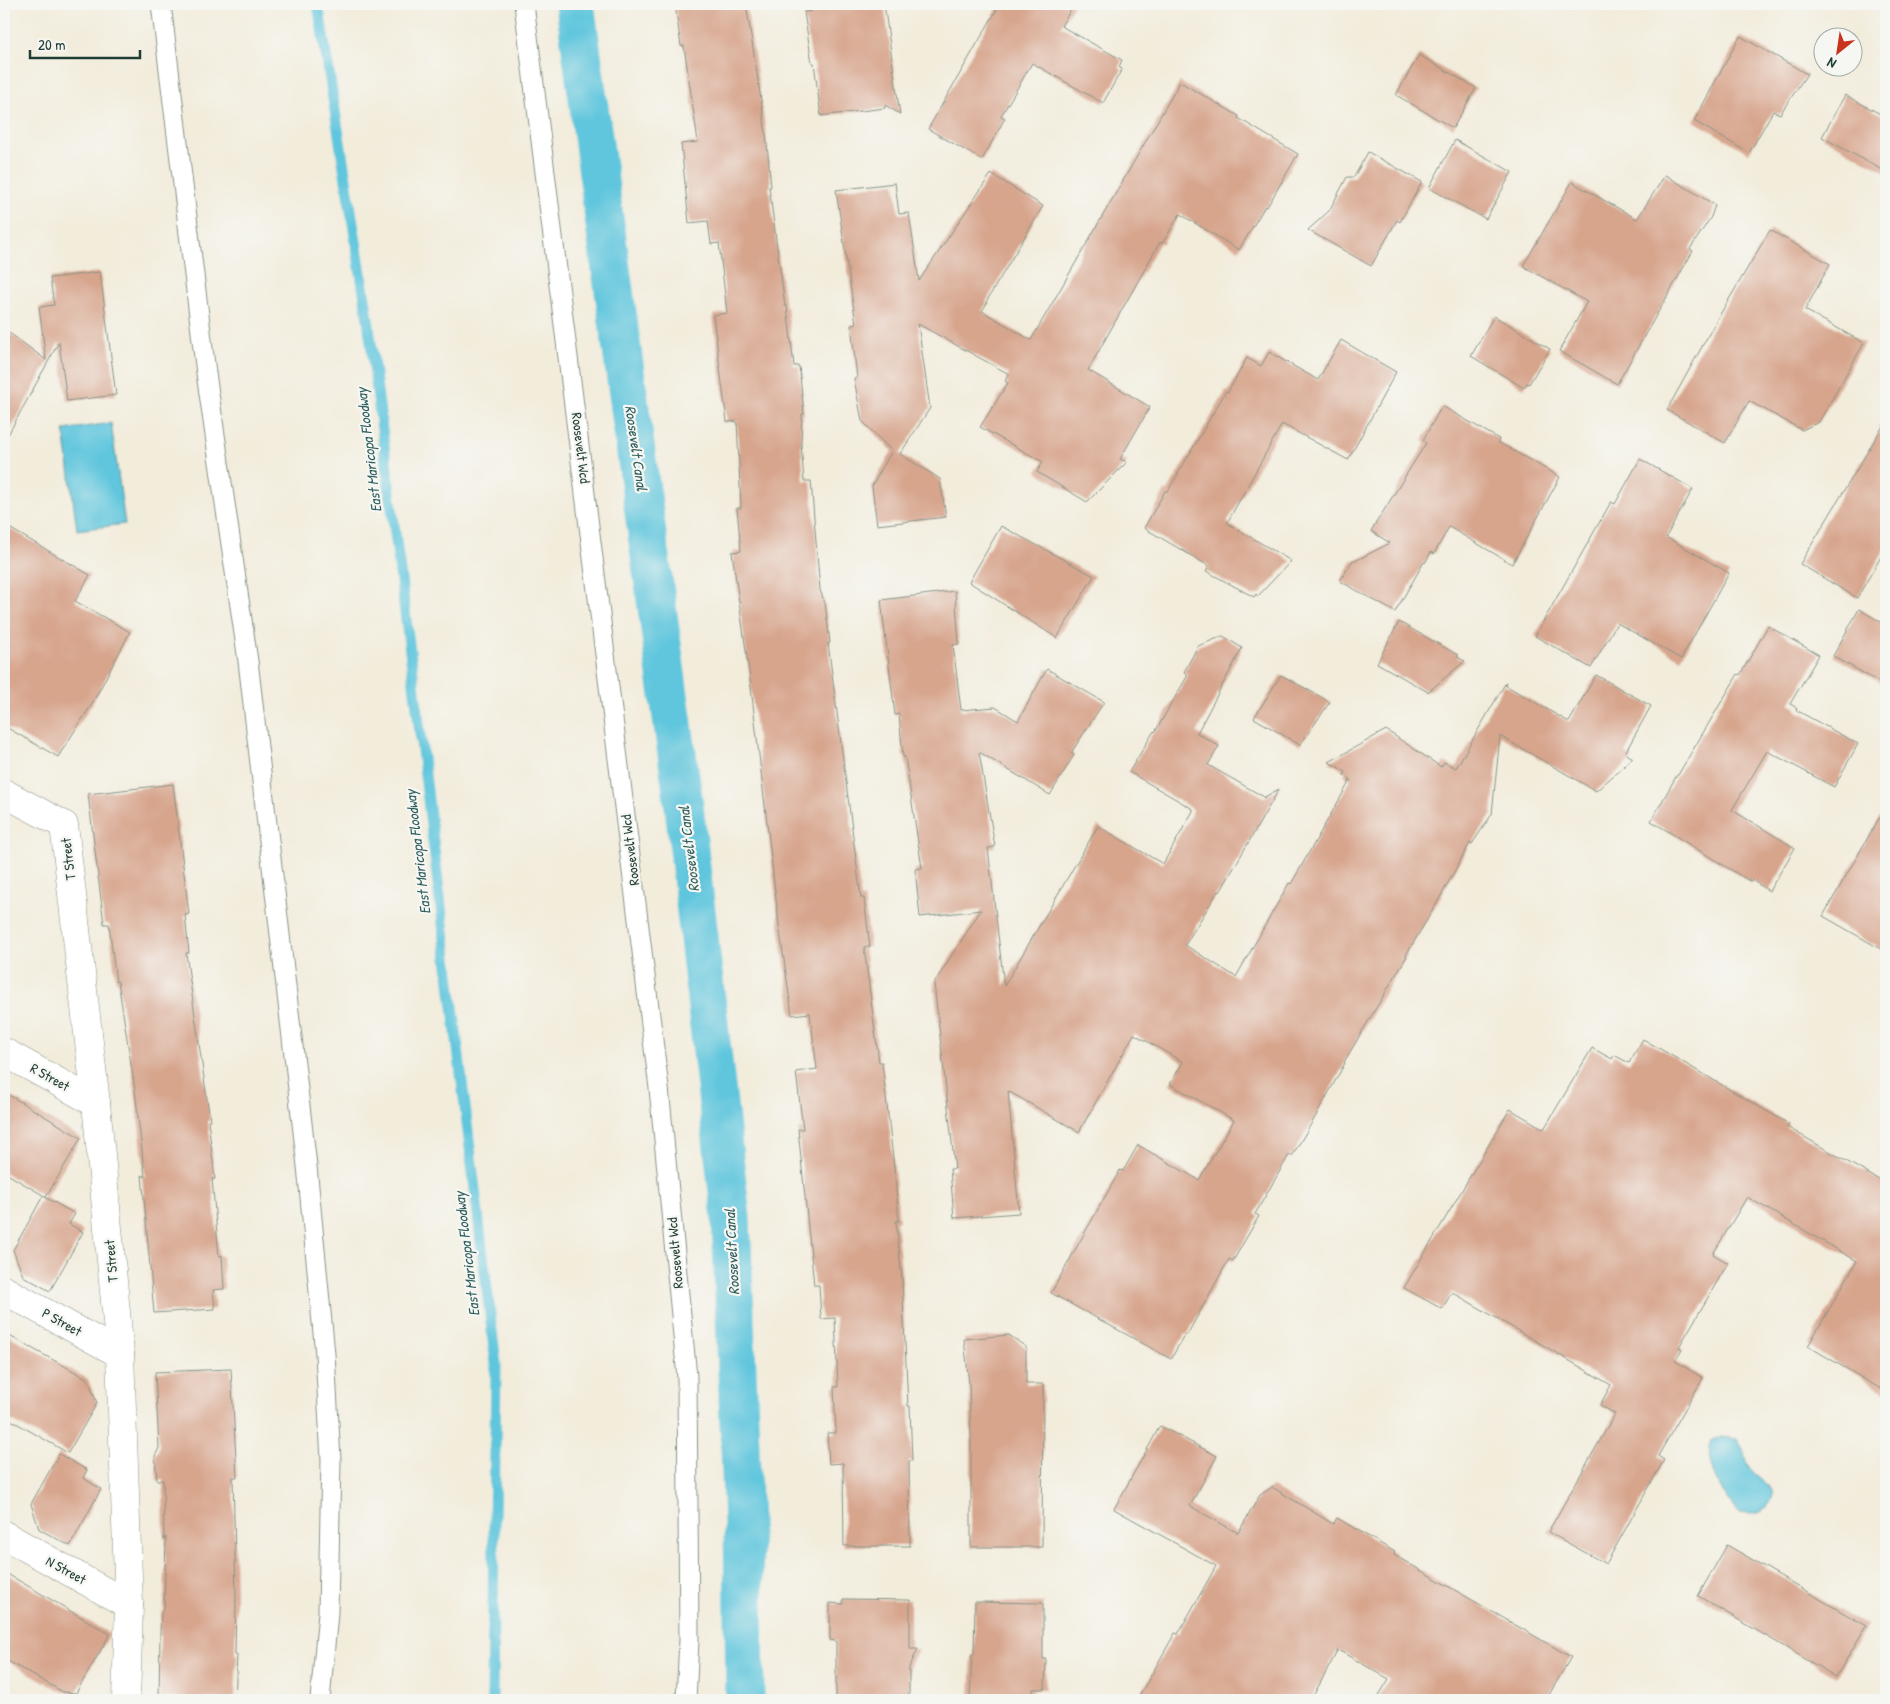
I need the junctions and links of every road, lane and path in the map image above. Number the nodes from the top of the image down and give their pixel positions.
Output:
1 (161, 4) edge
2 (524, 4) edge
3 (4, 793) edge
4 (4, 1052) edge
5 (96, 1103) junction
6 (4, 1290) edge
7 (120, 1354) junction
8 (4, 1535) edge
9 (129, 1605) junction
10 (126, 1700) edge
11 (320, 1700) edge
12 (686, 1700) edge

1 - 11 lane
2 - 12 lane, Roosevelt Wcd
3 - 5 street, T Street
4 - 5 street, R Street
5 - 7 street, T Street
6 - 7 street, P Street
7 - 9 street, T Street
8 - 9 street, N Street
9 - 10 street, T Street

